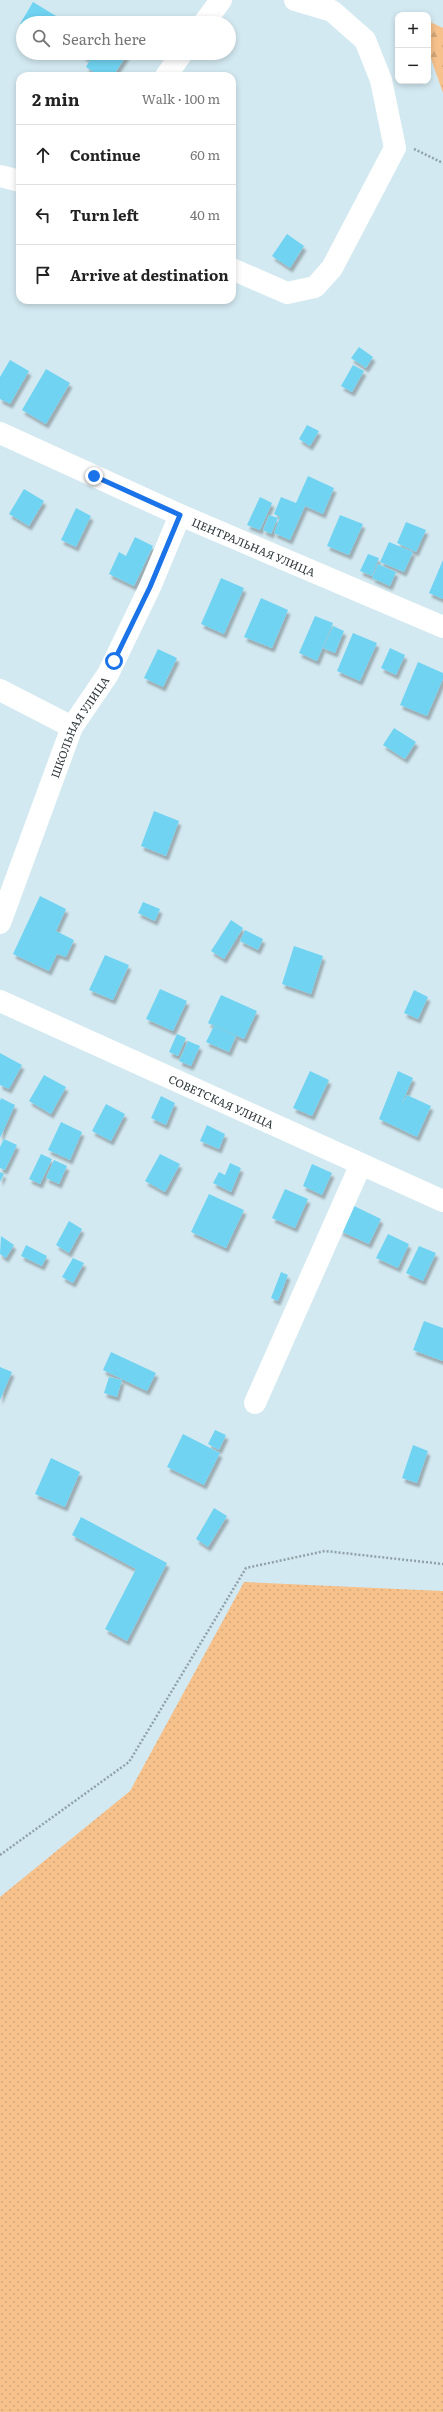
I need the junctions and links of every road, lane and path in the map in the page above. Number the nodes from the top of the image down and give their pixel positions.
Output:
1 (221, 0) edge
2 (295, 0) edge
3 (209, 16) edge
4 (177, 60) edge
5 (169, 72) edge
6 (395, 148) junction
7 (443, 163) edge
8 (0, 176) edge
9 (16, 180) edge
10 (236, 271) edge
11 (0, 434) edge
12 (180, 515) junction
13 (443, 627) edge
14 (0, 690) edge
15 (72, 726) junction
16 (0, 923) edge
17 (0, 1001) edge
18 (361, 1164) junction
19 (443, 1201) edge
20 (254, 1403) dead end
21 (443, 1564) edge
22 (0, 1855) edge

1 - 3 street
2 - 6 street
4 - 5 street
6 - 7 path
6 - 10 street
8 - 9 street
11 - 12 street, ЦЕНТРАЛЬНАЯ УЛИЦА
12 - 13 street, ЦЕНТРАЛЬНАЯ УЛИЦА
12 - 15 street, ШКОЛЬНАЯ УЛИЦА
14 - 15 street
15 - 16 street, ШКОЛЬНАЯ УЛИЦА
17 - 18 street, СОВЕТСКАЯ УЛИЦА
18 - 19 street, СОВЕТСКАЯ УЛИЦА
18 - 20 street
21 - 22 path

